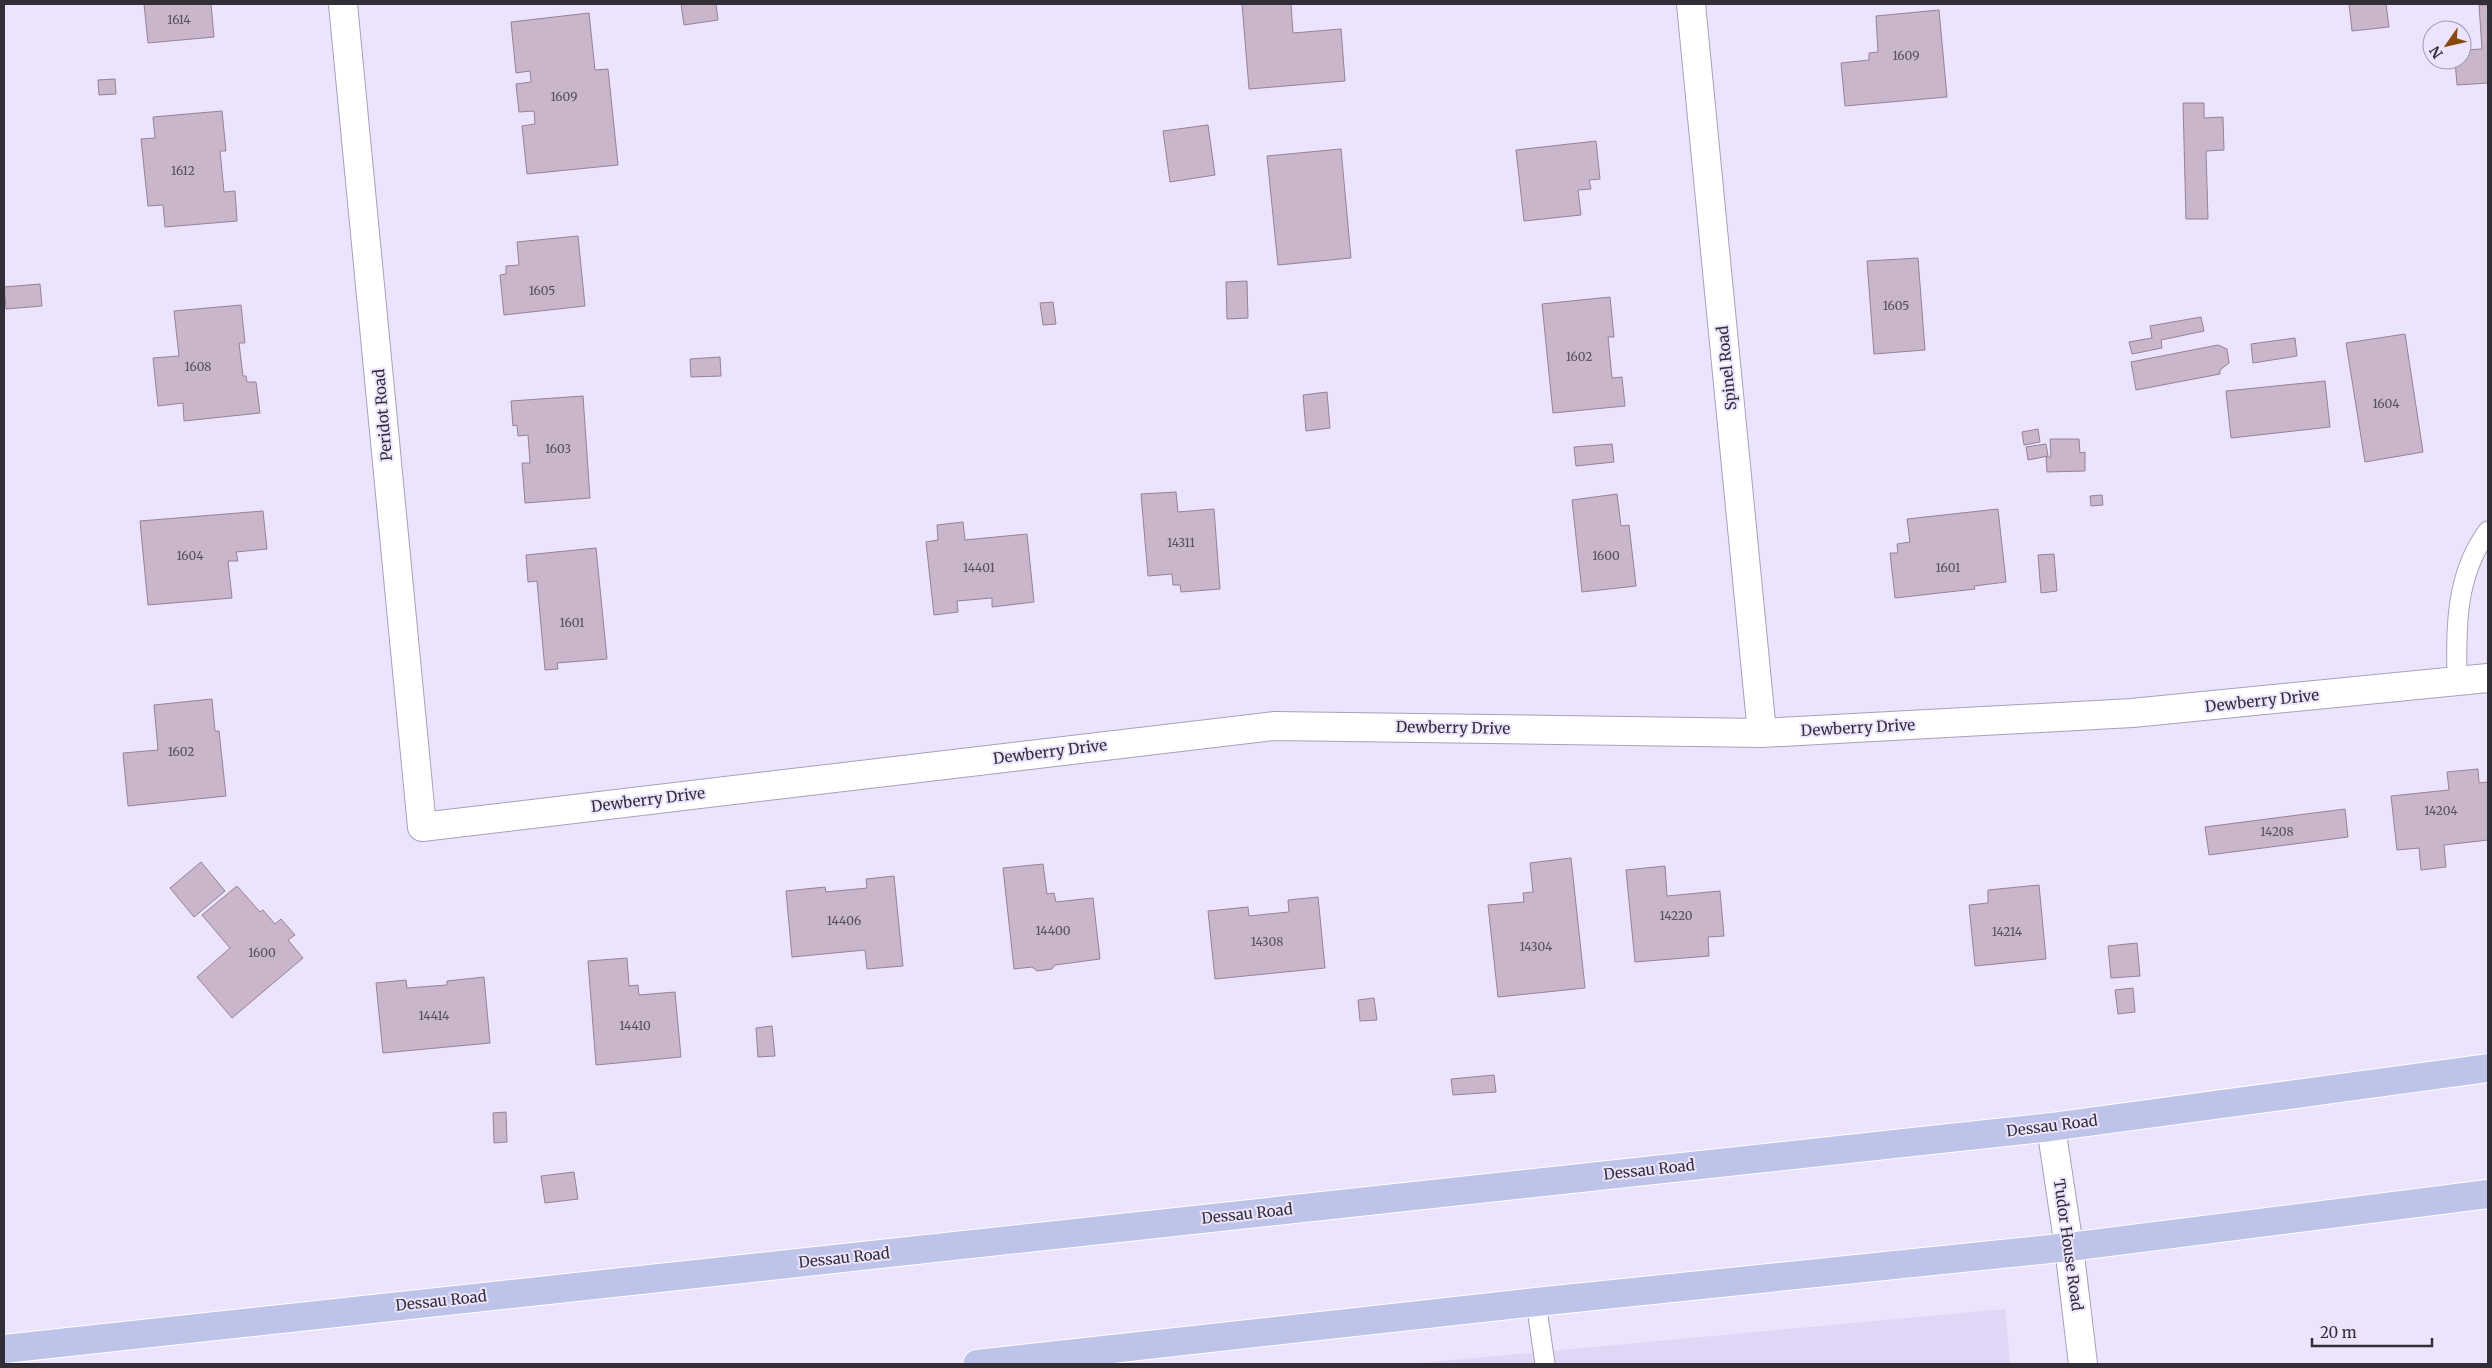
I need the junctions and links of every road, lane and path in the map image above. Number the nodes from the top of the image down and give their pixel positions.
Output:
1 (344, 4) edge
2 (1691, 4) edge
3 (2488, 531) edge
4 (2488, 678) edge
5 (2457, 682) junction
6 (1762, 732) junction
7 (422, 827) joint
8 (2488, 1068) edge
9 (2051, 1127) junction
10 (2488, 1194) edge
11 (2069, 1246) junction
12 (1536, 1302) junction
13 (4, 1349) edge
14 (977, 1364) edge
15 (1545, 1364) edge
16 (2083, 1364) edge

1 - 7 street, Peridot Road
2 - 6 street, Spinel Road
3 - 5 lane
4 - 5 street, Dewberry Drive
5 - 6 street, Dewberry Drive
6 - 7 street, Dewberry Drive
8 - 9 main road, Dessau Road
9 - 11 street, Tudor House Road
9 - 13 main road, Dessau Road
10 - 11 main road
11 - 12 main road
11 - 16 street, Tudor House Road
12 - 14 main road
12 - 15 lane

